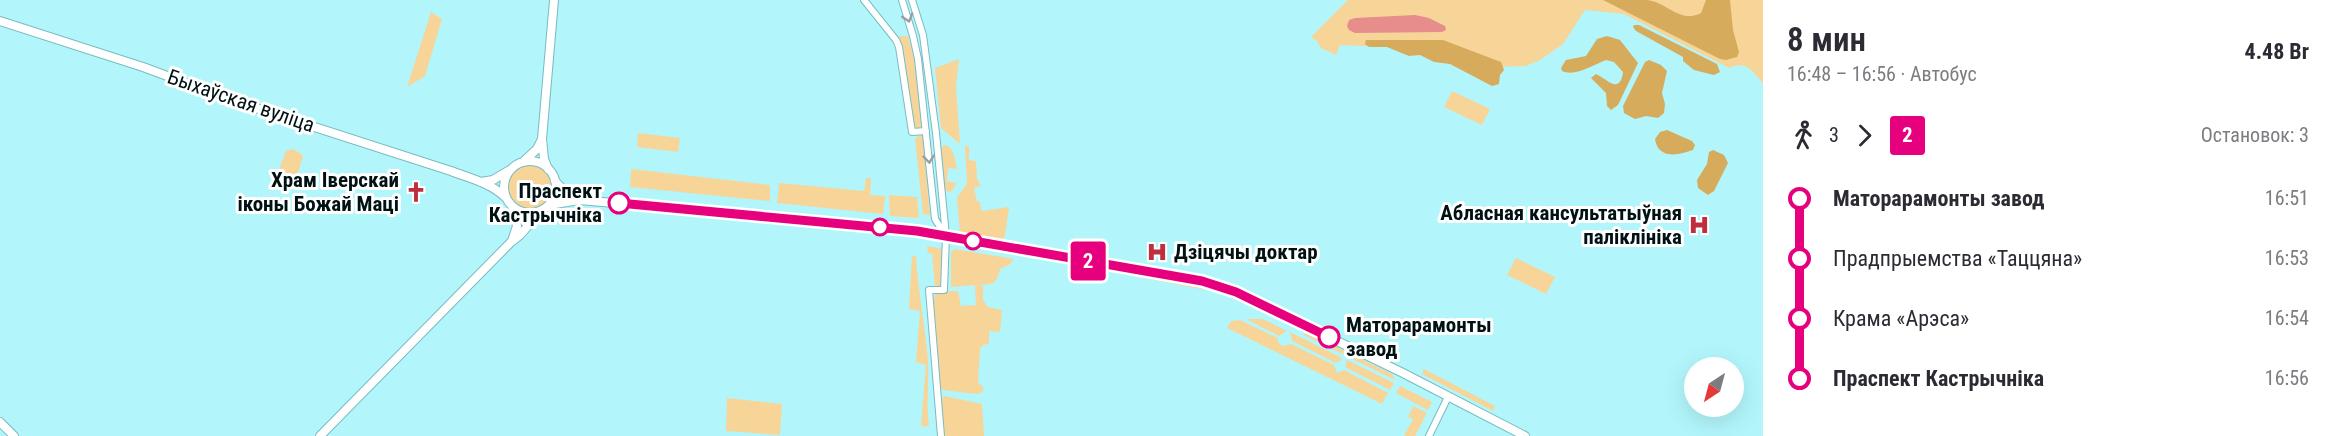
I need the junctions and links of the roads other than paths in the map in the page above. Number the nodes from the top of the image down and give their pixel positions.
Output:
1 (554, 0) edge
2 (864, 0) edge
3 (902, 0) edge
4 (912, 0) edge
5 (0, 21) edge
6 (923, 35) junction
7 (913, 36) junction
8 (924, 107) junction
9 (932, 107) junction
10 (926, 131) junction
11 (542, 139) junction
12 (522, 162) junction
13 (548, 169) junction
14 (509, 171) junction
15 (555, 181) junction
16 (481, 182) junction
17 (505, 197) junction
18 (579, 200) junction
19 (549, 205) junction
20 (513, 208) junction
21 (541, 211) junction
22 (935, 219) junction
23 (927, 233) junction
24 (946, 236) junction
25 (511, 242) junction
26 (1448, 397) junction
27 (0, 422) edge
28 (14, 436) edge
29 (320, 436) edge
30 (940, 436) edge
31 (1429, 436) edge
32 (1525, 436) edge

1 - 11 main road
2 - 10 street
3 -> 7 street
4 - 6 street
5 - 16 main road, Быхаўская вуліца
6 - 7 street
6 - 9 street
7 - 8 street
8 - 9 street
8 - 10 street
9 - 24 street
10 -> 22 street
11 - 12 main road
11 - 13 main road
12 - 13 main road
12 - 14 main road
13 - 15 main road
14 - 16 main road
14 - 17 main road
15 - 18 main road
15 - 19 main road
16 - 17 main road, Быхаўская вуліца
17 - 20 main road
18 - 19 main road
18 - 23 main road
19 - 21 main road
20 - 21 main road
20 - 25 main road
21 - 25 main road
22 - 23 street
22 - 24 street
23 - 24 main road
24 - 26 main road
24 - 30 street
25 - 29 main road
26 - 31 street
26 - 32 main road
27 - 28 main road

